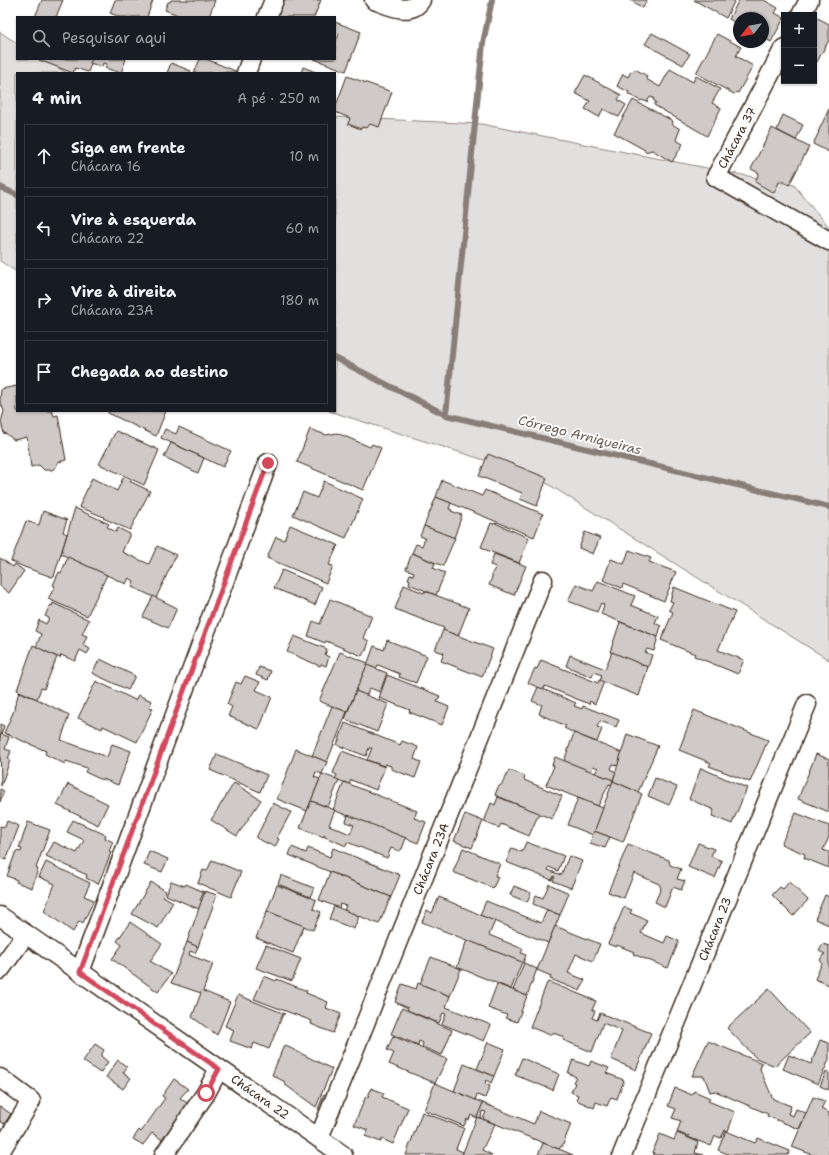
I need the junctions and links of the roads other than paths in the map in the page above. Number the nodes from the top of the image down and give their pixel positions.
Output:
1 (274, 0) edge
2 (374, 0) edge
3 (421, 0) edge
4 (809, 0) edge
5 (803, 12) edge
6 (267, 16) edge
7 (781, 54) edge
8 (251, 60) edge
9 (246, 72) edge
10 (829, 241) edge
11 (268, 463) dead end
12 (544, 580) dead end
13 (807, 704) dead end
14 (0, 916) edge
15 (26, 934) junction
16 (0, 970) edge
17 (80, 972) junction
18 (219, 1069) junction
19 (0, 1078) edge
20 (319, 1138) junction
21 (0, 1152) edge
22 (164, 1155) edge
23 (344, 1155) edge
24 (622, 1155) edge

1 - 6 street
2 - 3 street
4 - 5 street
7 - 10 street, Chácara 37
8 - 9 street
11 - 17 street
12 - 20 street, Chácara 23A
13 - 24 street, Chácara 23
14 - 15 street, Chácara 22
15 - 16 street
15 - 17 street, Chácara 22
17 - 18 street, Chácara 22
18 - 20 street, Chácara 22
18 - 22 street
19 - 21 street
20 - 23 street, Chácara 22

